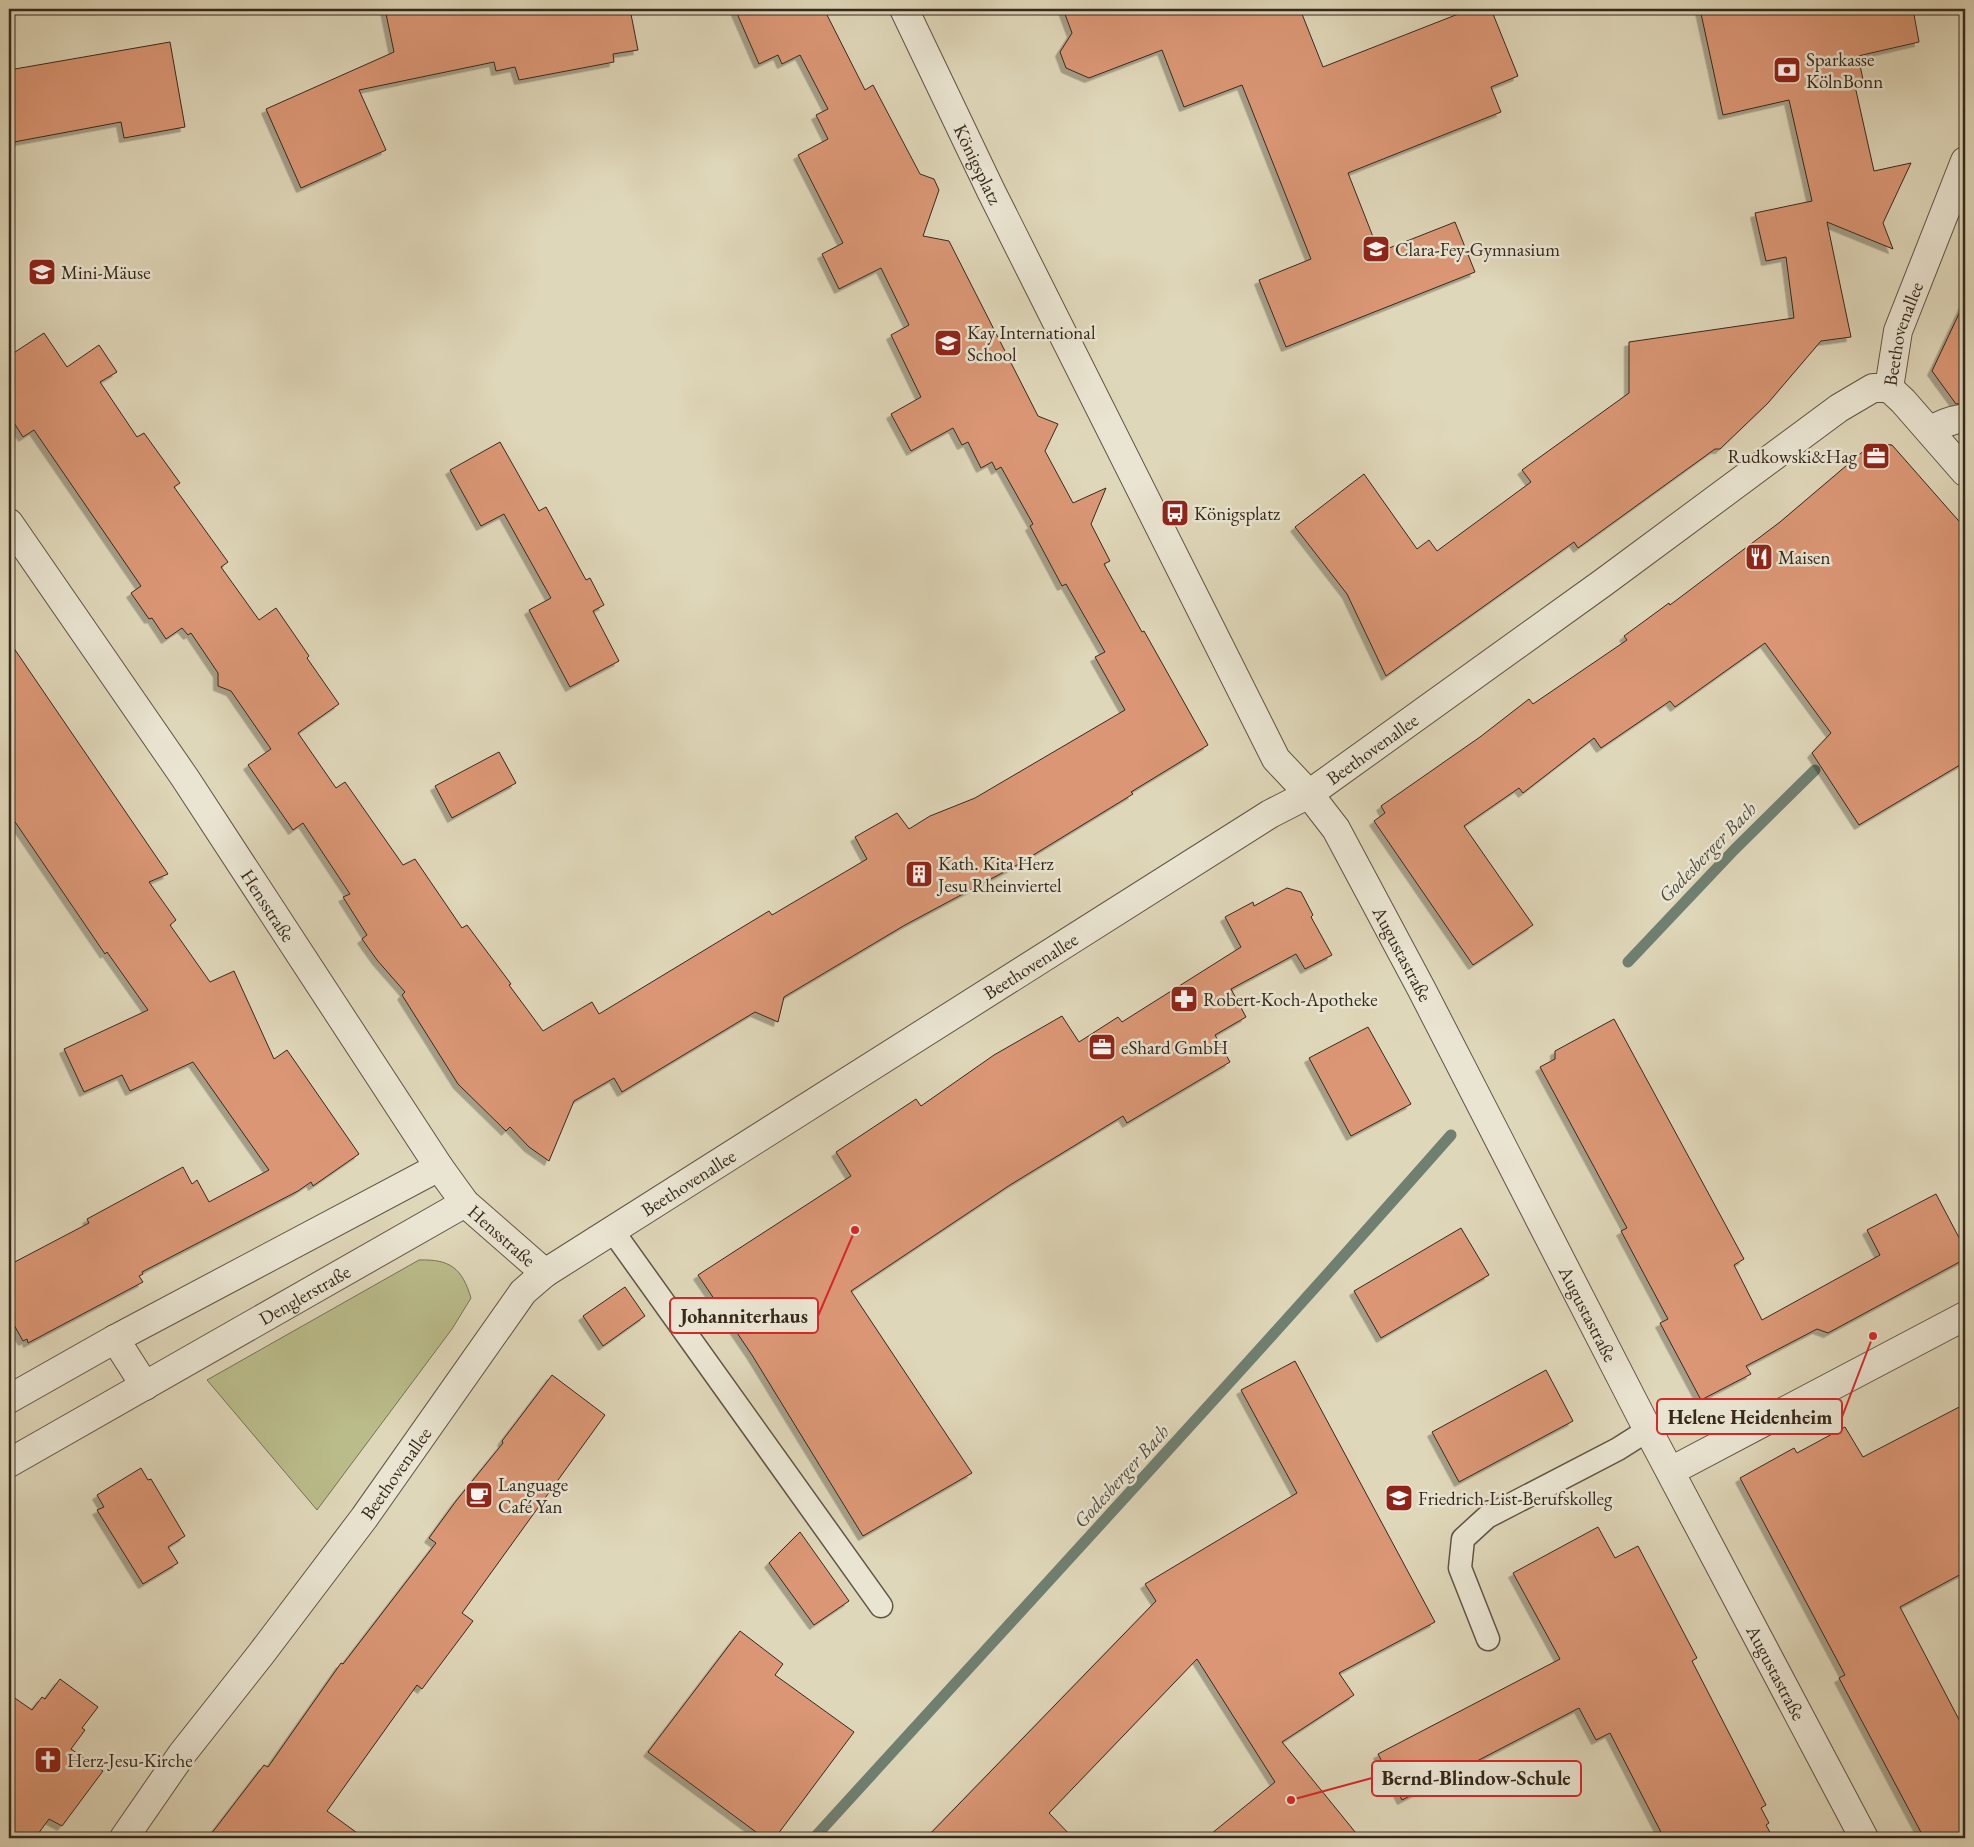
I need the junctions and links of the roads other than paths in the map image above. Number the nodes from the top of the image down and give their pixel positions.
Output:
1 (904, 9) edge
2 (1965, 161) edge
3 (1889, 388) junction
4 (1965, 418) edge
5 (1930, 431) junction
6 (1965, 472) edge
7 (9, 524) edge
8 (1309, 794) junction
9 (440, 1167) junction
10 (465, 1203) junction
11 (612, 1230) junction
12 (545, 1273) junction
13 (1965, 1316) edge
14 (115, 1339) junction
15 (145, 1386) junction
16 (9, 1399) edge
17 (1648, 1430) junction
18 (9, 1463) edge
19 (1671, 1471) junction
20 (880, 1606) dead end
21 (1488, 1639) dead end
22 (124, 1838) edge
23 (1864, 1838) edge

1 - 8 street, Königsplatz
2 - 3 street, Beethovenallee
3 - 5 street
3 - 8 street, Beethovenallee
4 - 5 street
5 - 6 street
7 - 9 street, Hensstraße
8 - 11 street, Beethovenallee
8 - 17 street, Augustastraße
9 - 10 street, Hensstraße
9 - 14 street
10 - 12 street, Hensstraße
10 - 15 street, Denglerstraße
11 - 12 street, Beethovenallee
11 - 20 lane
12 - 22 street, Beethovenallee
13 - 19 street
14 - 15 street
14 - 16 street
15 - 18 street, Denglerstraße
17 - 19 street, Augustastraße
17 - 21 lane
19 - 23 street, Augustastraße

